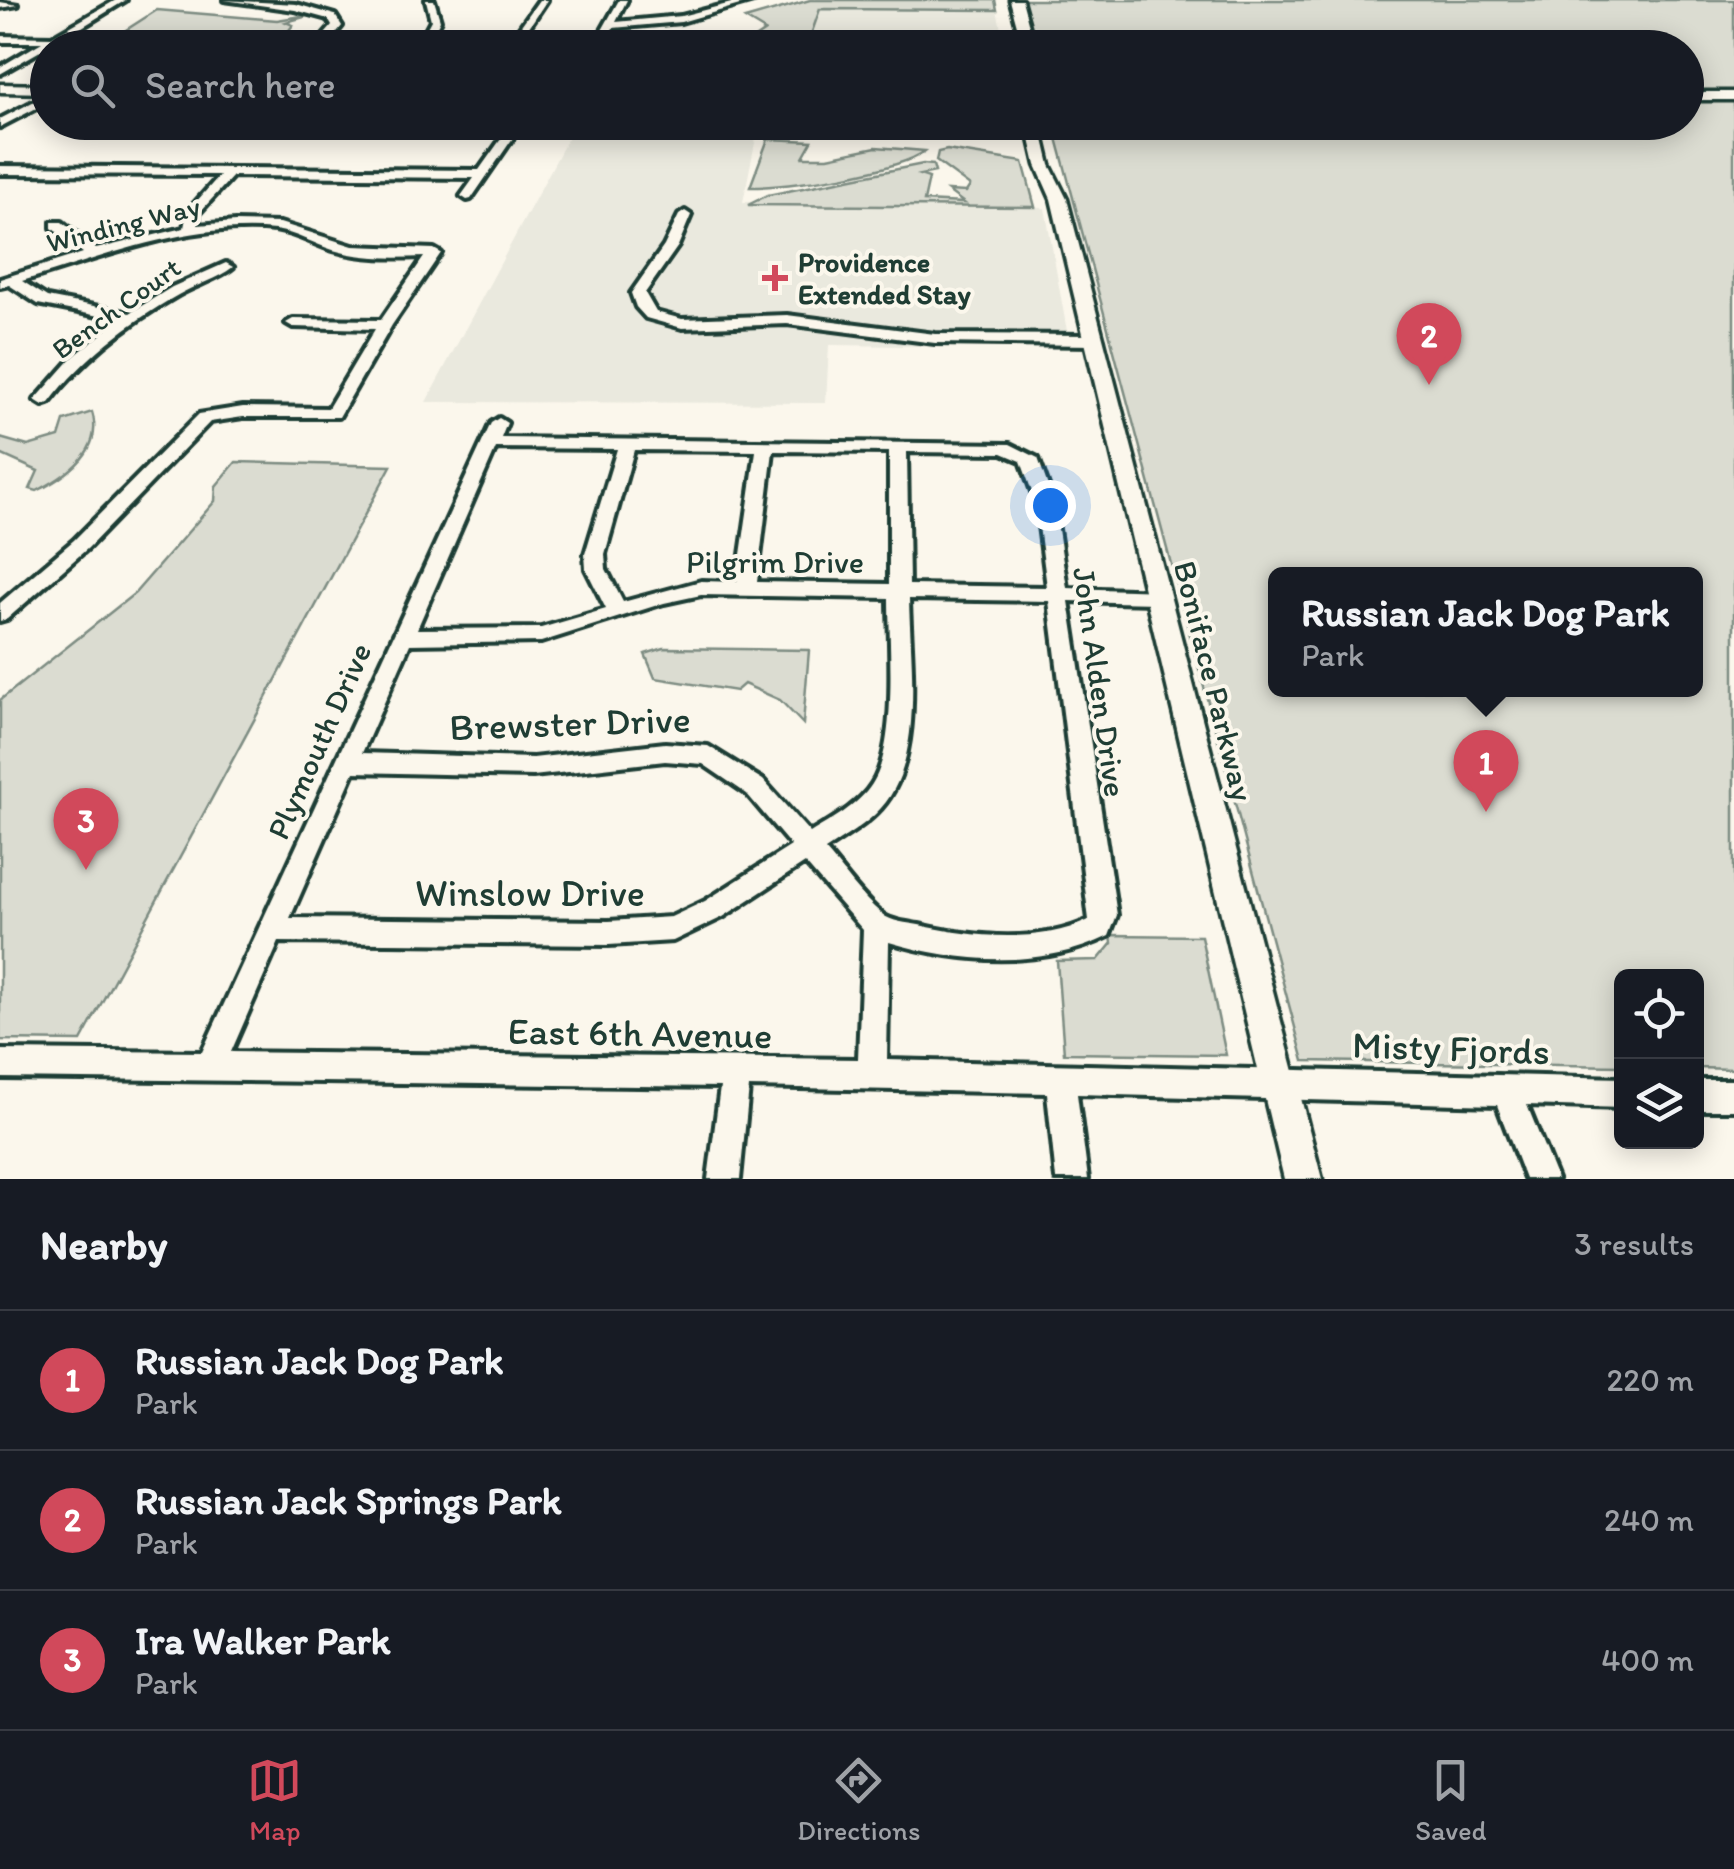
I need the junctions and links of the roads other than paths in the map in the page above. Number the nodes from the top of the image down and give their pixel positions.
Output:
1 (122, 0) edge
2 (228, 0) edge
3 (313, 0) edge
4 (430, 0) edge
5 (543, 0) edge
6 (622, 0) edge
7 (753, 0) edge
8 (1003, 0) edge
9 (1016, 0) edge
10 (0, 5) edge
11 (14, 5) dead end
12 (296, 7) junction
13 (681, 20) junction
14 (612, 25) junction
15 (694, 26) dead end
16 (74, 30) edge
17 (334, 30) edge
18 (435, 30) edge
19 (522, 30) edge
20 (609, 30) edge
21 (1010, 30) edge
22 (1024, 30) edge
23 (0, 39) edge
24 (30, 43) edge
25 (30, 59) edge
26 (0, 80) edge
27 (30, 84) edge
28 (1704, 96) edge
29 (1734, 96) edge
30 (30, 109) edge
31 (4, 122) edge
32 (493, 140) edge
33 (508, 140) edge
34 (1037, 140) edge
35 (1053, 140) edge
36 (0, 170) edge
37 (232, 172) junction
38 (479, 174) junction
39 (466, 196) dead end
40 (1059, 199) junction
41 (685, 215) dead end
42 (58, 225) dead end
43 (190, 228) junction
44 (93, 254) junction
45 (226, 267) dead end
46 (6, 282) edge
47 (135, 318) junction
48 (293, 323) dead end
49 (385, 325) junction
50 (1095, 340) junction
51 (44, 400) dead end
52 (494, 433) joint
53 (628, 444) junction
54 (765, 446) junction
55 (898, 448) junction
56 (746, 587) junction
57 (900, 592) junction
58 (1056, 594) junction
59 (1156, 596) junction
60 (616, 609) junction
61 (0, 614) edge
62 (402, 638) junction
63 (344, 762) junction
64 (807, 850) junction
65 (876, 926) junction
66 (270, 930) junction
67 (0, 1064) edge
68 (210, 1066) junction
69 (872, 1074) junction
70 (736, 1075) junction
71 (1060, 1078) junction
72 (1278, 1082) junction
73 (1507, 1091) junction
74 (1614, 1093) edge
75 (1704, 1094) edge
76 (1734, 1095) edge
77 (724, 1179) edge
78 (1072, 1179) edge
79 (1303, 1179) edge
80 (1542, 1179) edge

1 - 16 street
2 - 12 street
3 - 12 street
4 - 18 street
5 - 19 street
6 - 14 street
7 - 13 street
8 - 21 main road
9 - 22 main road
10 - 11 street
12 - 17 street
13 - 14 street
13 - 15 street
14 - 20 street
23 - 24 street
25 - 26 street
26 - 27 main road
28 - 29 main road
30 - 31 street
32 - 38 street
33 - 38 street
34 - 40 main road, Boniface Parkway
35 - 40 main road, Boniface Parkway
36 - 37 street
37 - 38 street
37 - 43 street
38 - 39 street
40 - 50 main road, Boniface Parkway
41 - 50 street
42 - 44 street
43 - 44 street, Winding Way
43 - 49 street, Winding Way
44 - 46 street, Winding Way
45 - 47 street, Bench Court
46 - 47 street
47 - 51 street, Bench Court
48 - 49 street
49 - 61 street
50 - 59 main road, Boniface Parkway
52 - 53 street, John Alden Drive
52 - 62 street, Plymouth Drive
53 - 54 street, John Alden Drive
53 - 60 street
54 - 55 street, John Alden Drive
54 - 56 street
55 - 57 street, Winslow Drive
55 - 58 street, John Alden Drive
56 - 57 street, Pilgrim Drive
56 - 60 street, Pilgrim Drive
57 - 58 street, Pilgrim Drive
57 - 64 street, Winslow Drive
58 - 59 street, Pilgrim Drive
58 - 65 street, John Alden Drive
59 - 72 main road, Boniface Parkway
60 - 62 street, Pilgrim Drive
62 - 63 street, Plymouth Drive
63 - 64 street, Brewster Drive
63 - 66 street, Plymouth Drive
64 - 65 street, Brewster Drive
64 - 66 street, Winslow Drive
65 - 69 street
66 - 68 street, Plymouth Drive
67 - 68 street, East 6th Avenue
68 - 70 street, East 6th Avenue
69 - 70 street, East 6th Avenue
69 - 71 street, East 6th Avenue
70 - 77 street
71 - 72 street, East 6th Avenue
71 - 78 street
72 - 73 street, Misty Fjords
72 - 79 main road, Boniface Parkway
73 - 74 street, Misty Fjords
73 - 80 street
75 - 76 street

